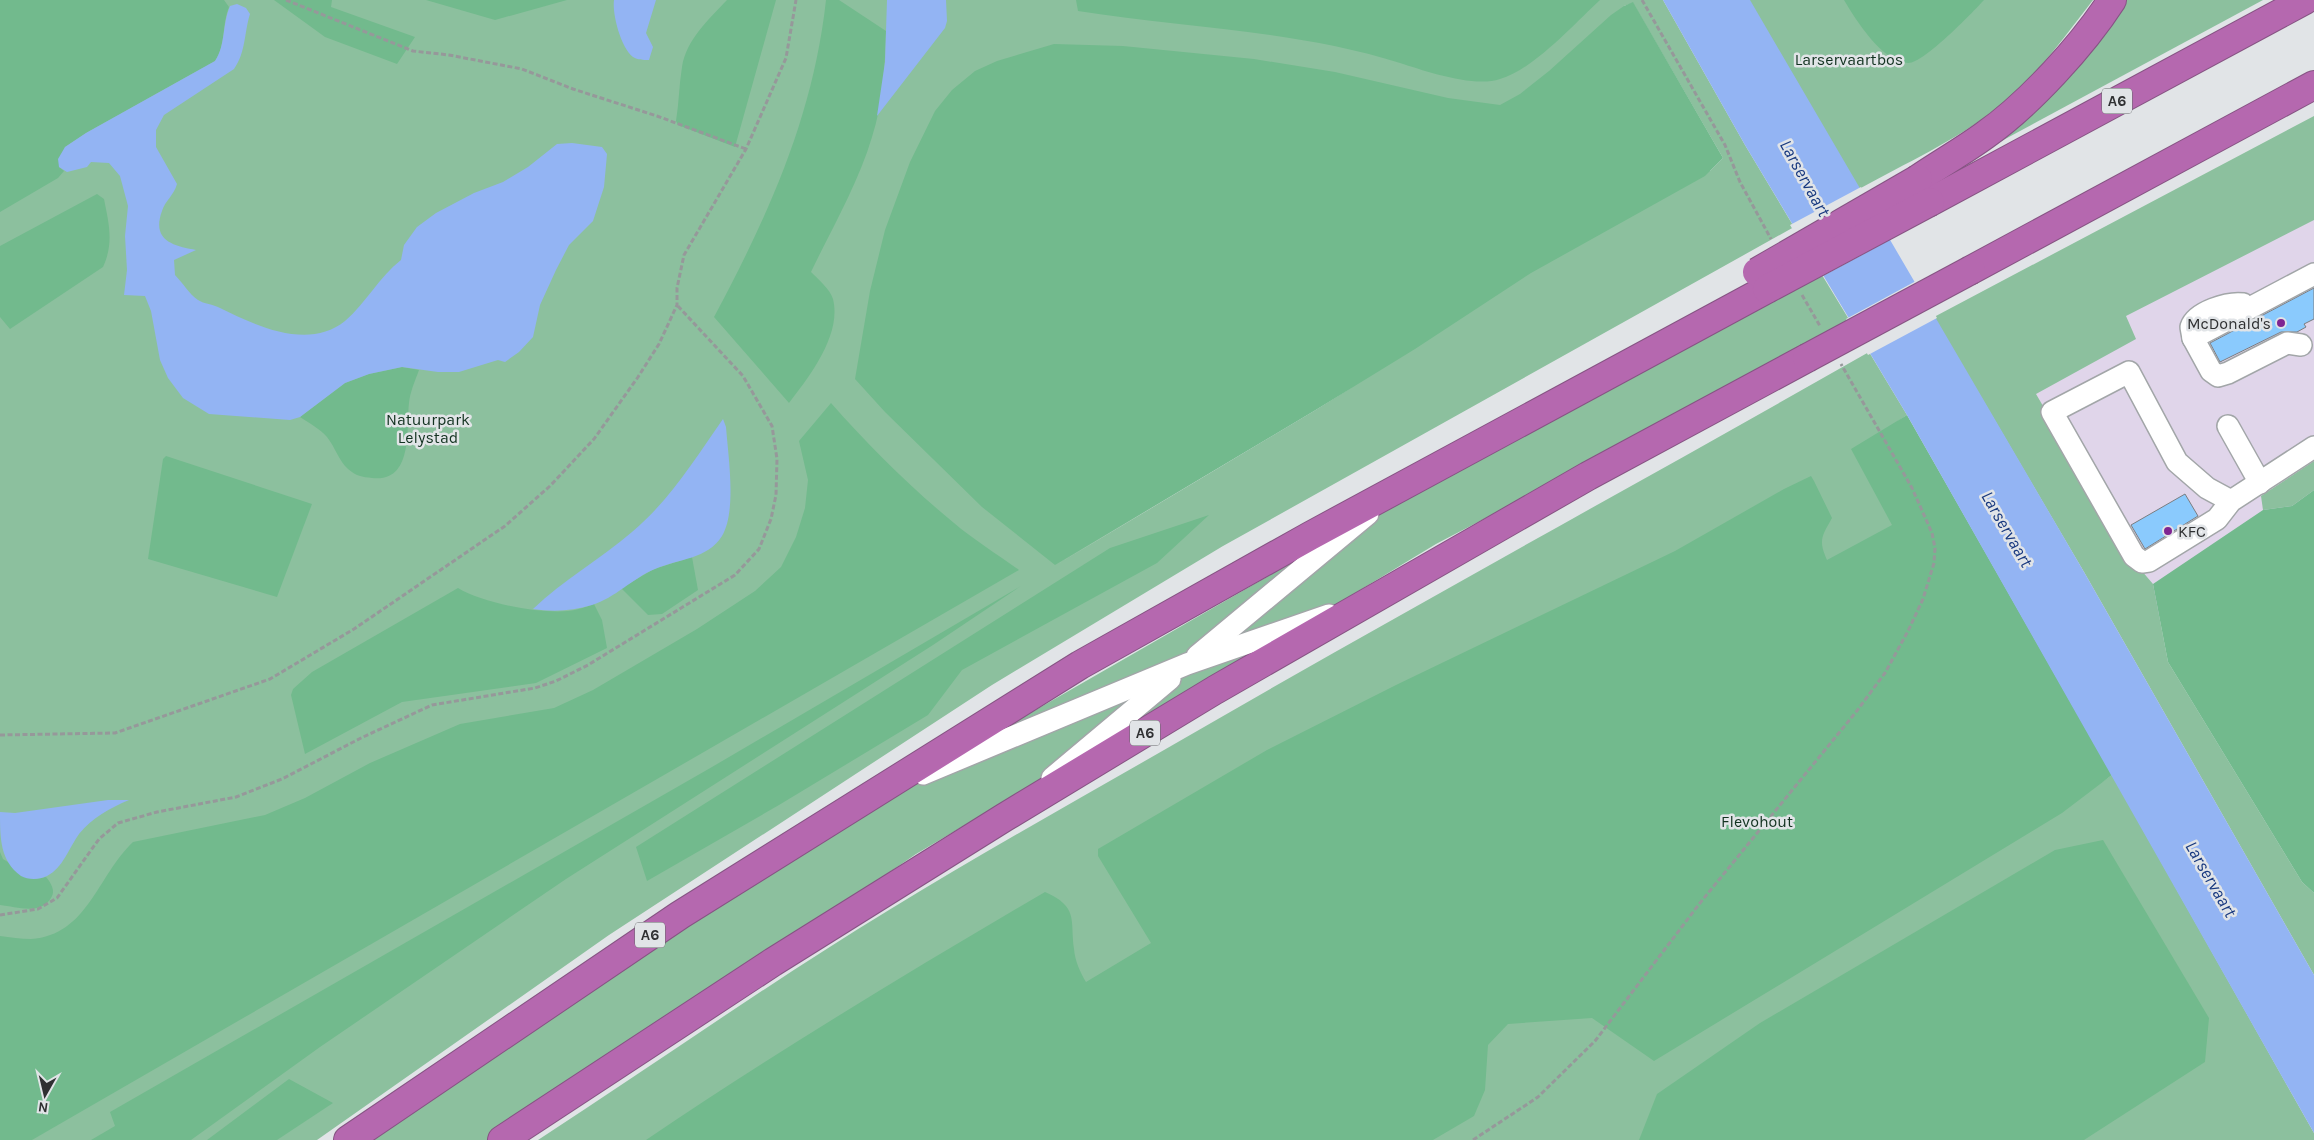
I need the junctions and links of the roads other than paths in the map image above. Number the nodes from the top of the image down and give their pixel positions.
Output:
1 (2112, 0) edge
2 (2305, 0) edge
3 (2314, 85) edge
4 (1924, 190) junction
5 (2314, 274) edge
6 (2302, 345) dead end
7 (2228, 426) dead end
8 (2314, 447) edge
9 (2260, 483) junction
10 (1403, 485) junction
11 (2231, 501) junction
12 (1372, 600) junction
13 (1187, 664) junction
14 (863, 799) junction
15 (1005, 817) junction
16 (348, 1140) edge
17 (502, 1140) edge

1 - 4 highway, A6
2 - 4 highway, A6
3 - 12 highway, A6, bridge
4 - 10 highway, A6, bridge
5 - 6 street
7 - 9 street
8 - 9 street
9 - 11 street
10 - 13 street
10 - 14 highway, A6
11 - 11 street
12 - 13 street
12 - 15 highway, A6
13 - 14 street
13 - 15 street
14 - 16 highway, A6
15 - 17 highway, A6

